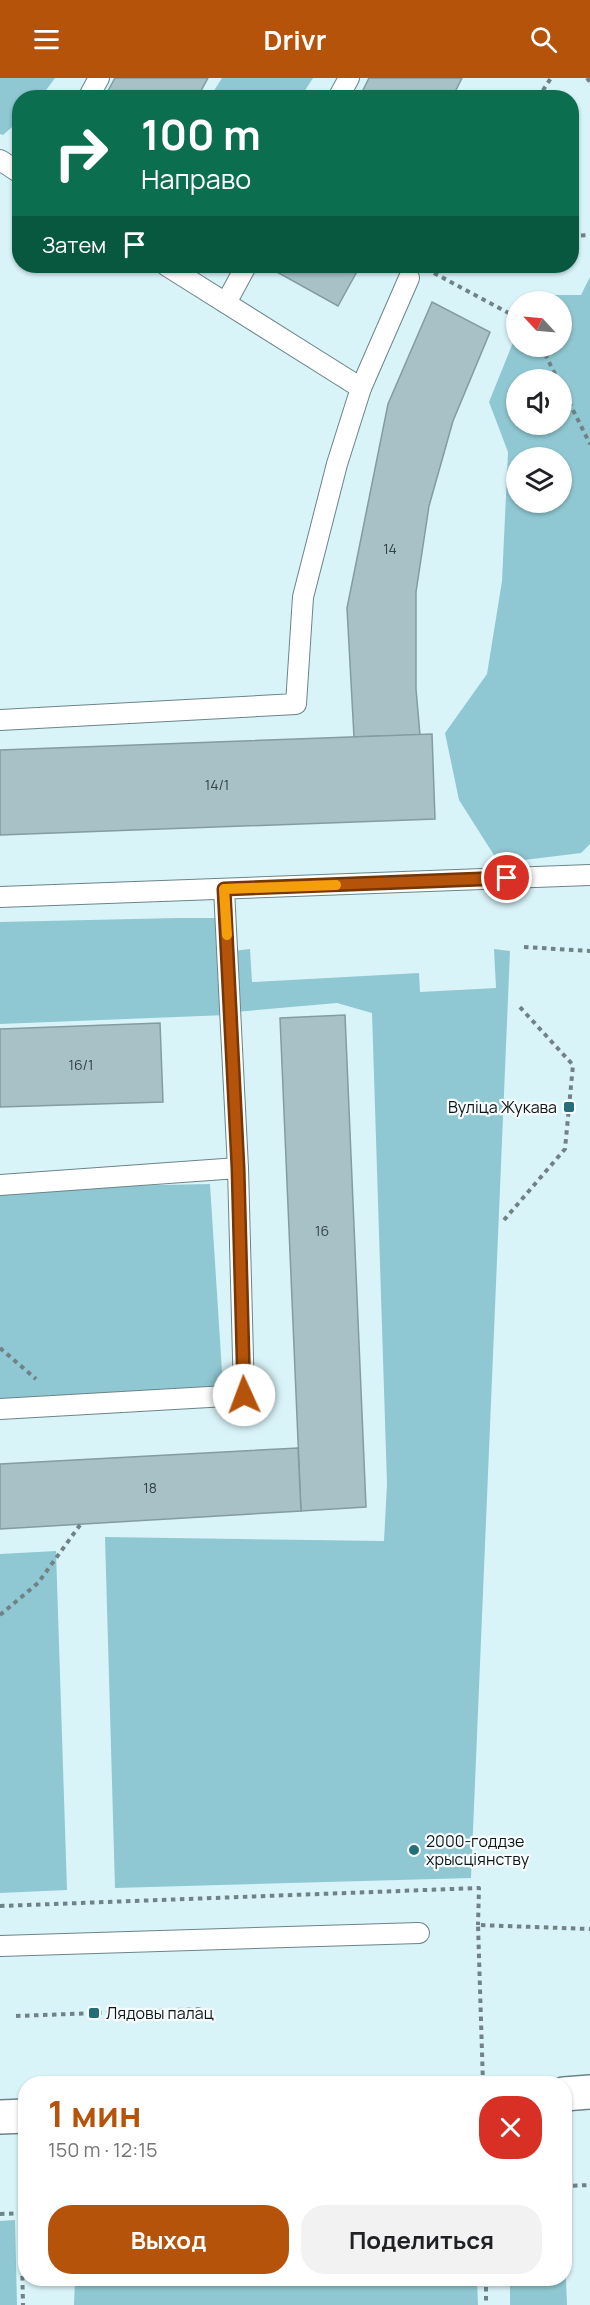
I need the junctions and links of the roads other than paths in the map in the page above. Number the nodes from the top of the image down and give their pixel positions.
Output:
1 (178, 273) edge
2 (242, 273) edge
3 (409, 278) dead end
4 (226, 303) junction
5 (361, 388) junction
6 (0, 720) edge
7 (590, 875) edge
8 (224, 889) junction
9 (0, 897) edge
10 (238, 1168) junction
11 (0, 1185) edge
12 (0, 1409) edge
13 (419, 1934) dead end
14 (0, 1946) edge
15 (590, 2092) edge
16 (572, 2093) edge
17 (18, 2116) edge
18 (0, 2117) edge

1 - 4 lane
2 - 4 lane
3 - 5 lane
4 - 5 lane
5 - 6 lane
7 - 8 lane
8 - 9 lane
8 - 10 lane
10 - 11 lane
10 - 12 lane
13 - 14 lane
15 - 16 main road
17 - 18 main road

